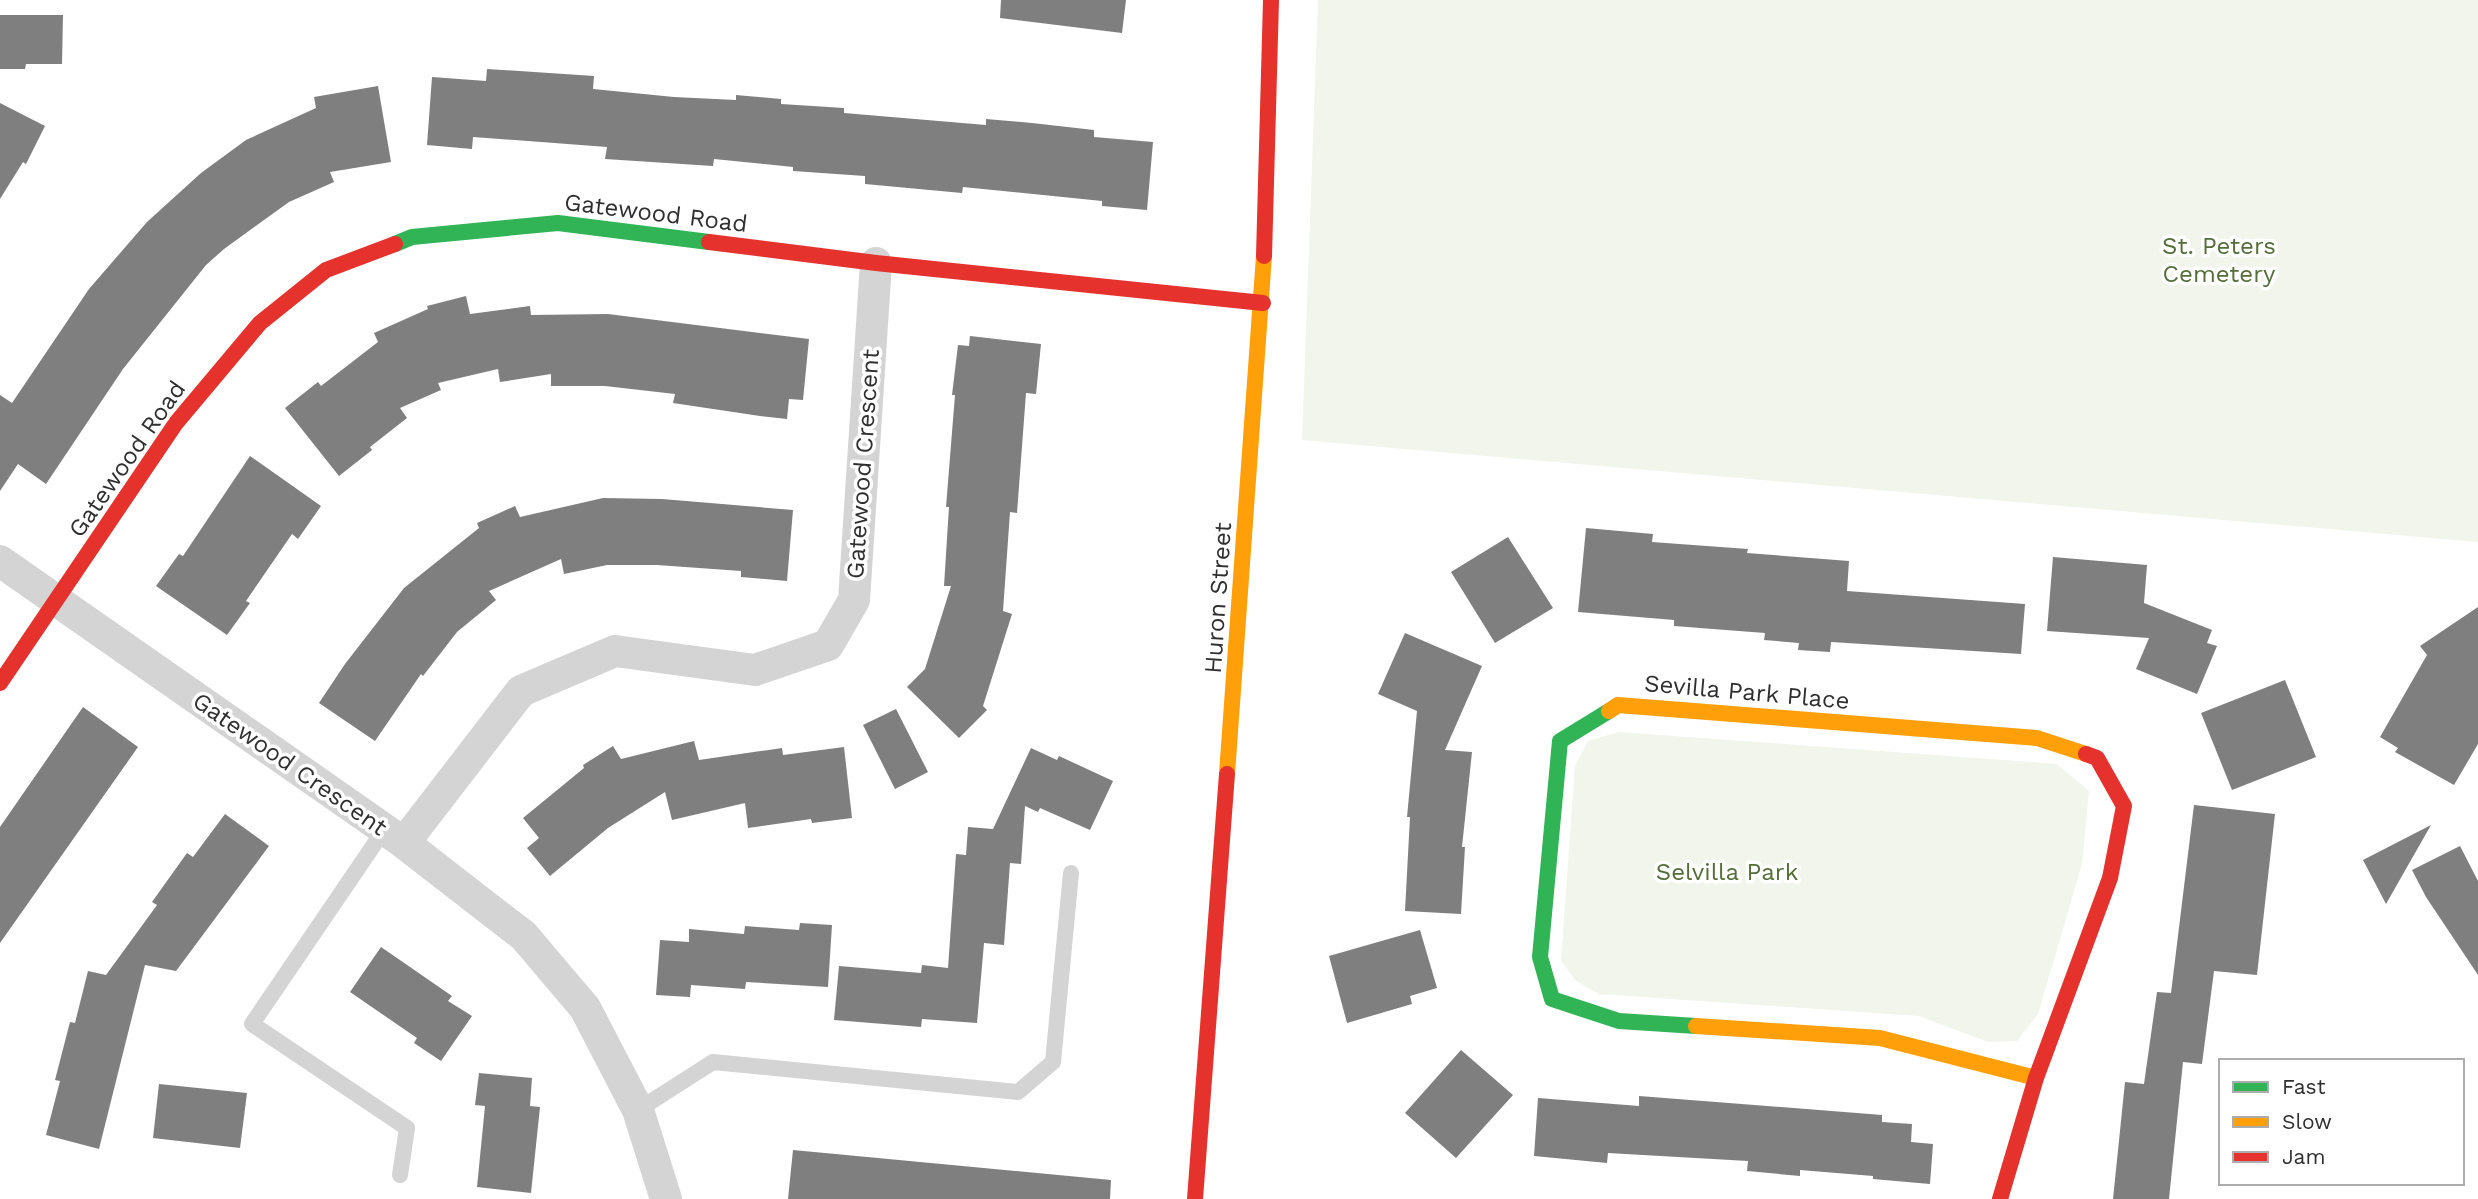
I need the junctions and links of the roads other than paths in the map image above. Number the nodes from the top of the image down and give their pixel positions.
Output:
1 (1271, 0) edge
2 (876, 263) junction
3 (1263, 303) junction
4 (0, 561) edge
5 (56, 599) junction
6 (0, 683) edge
7 (394, 837) junction
8 (1071, 873) dead end
9 (2036, 1078) junction
10 (638, 1110) junction
11 (400, 1175) dead end
12 (666, 1199) edge
13 (1195, 1199) edge
14 (2000, 1199) edge

1 - 3 street, Huron Street
2 - 3 street, Gatewood Road
2 - 5 street, Gatewood Road
2 - 7 street, Gatewood Crescent
3 - 13 street, Huron Street
4 - 5 street, Gatewood Crescent
5 - 6 street, Gatewood Road
5 - 7 street, Gatewood Crescent
7 - 10 street
7 - 11 lane
8 - 10 lane
9 - 9 street, Sevilla Park Place
9 - 14 street, Sevilla Park Place
10 - 12 street

